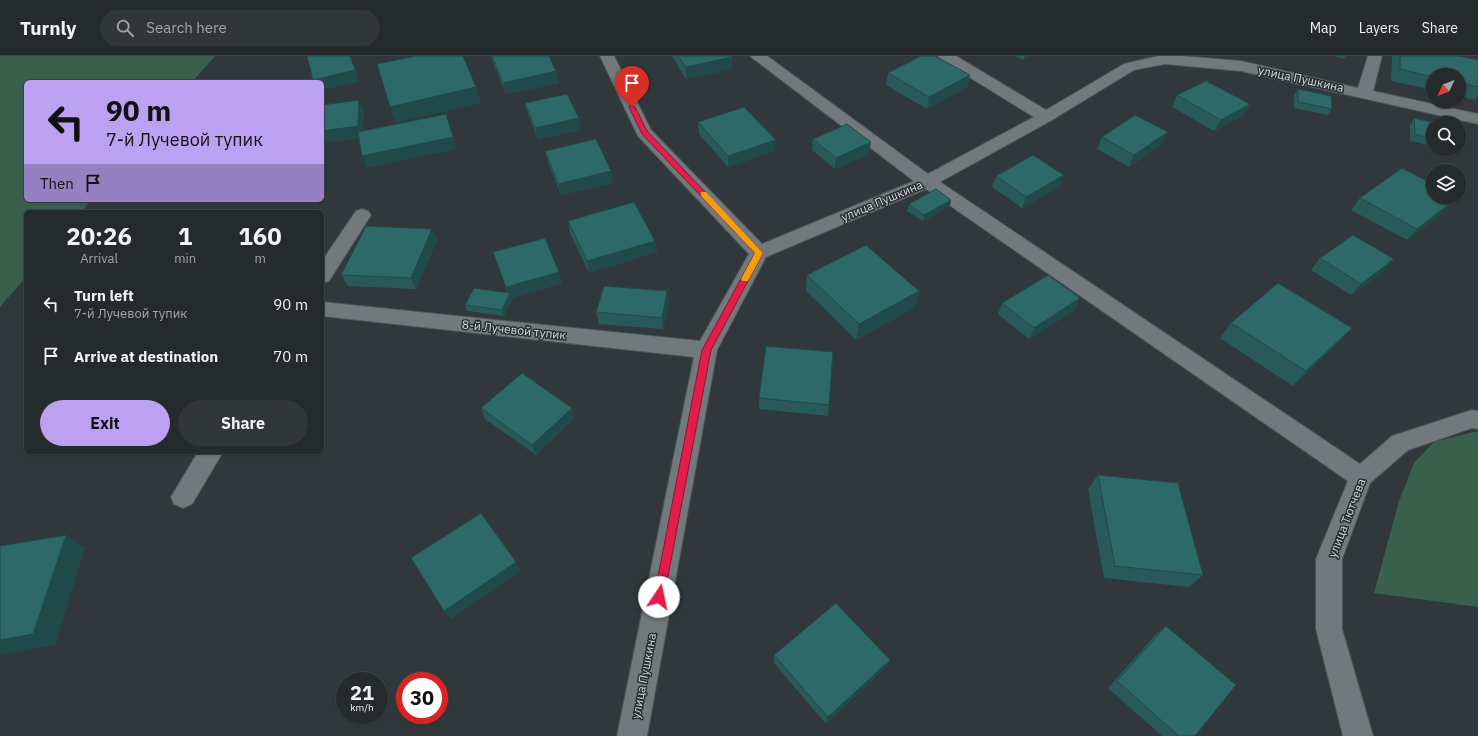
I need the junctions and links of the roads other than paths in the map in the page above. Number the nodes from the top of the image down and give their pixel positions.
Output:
1 (607, 56) edge
2 (757, 56) edge
3 (945, 56) edge
4 (1375, 56) edge
5 (1164, 57) edge
6 (1365, 92) junction
7 (1046, 117) junction
8 (1478, 119) edge
9 (927, 182) junction
10 (362, 215) dead end
11 (760, 253) junction
12 (324, 273) edge
13 (324, 309) edge
14 (706, 350) junction
15 (1478, 420) edge
16 (210, 454) edge
17 (1361, 477) junction
18 (183, 497) dead end
19 (632, 736) edge
20 (1358, 736) edge

1 - 11 street
2 - 9 street
3 - 7 street
4 - 6 street
5 - 6 street, улица Пушкина
5 - 7 street, улица Пушкина
6 - 8 street, улица Пушкина
7 - 9 street, улица Пушкина
9 - 11 street, улица Пушкина
9 - 17 street
10 - 12 street
11 - 14 street, улица Пушкина
13 - 14 street, 8-й Лучевой тупик
14 - 19 street, улица Пушкина
15 - 17 street, улица Тютчева
16 - 18 street
17 - 20 street, улица Тютчева

